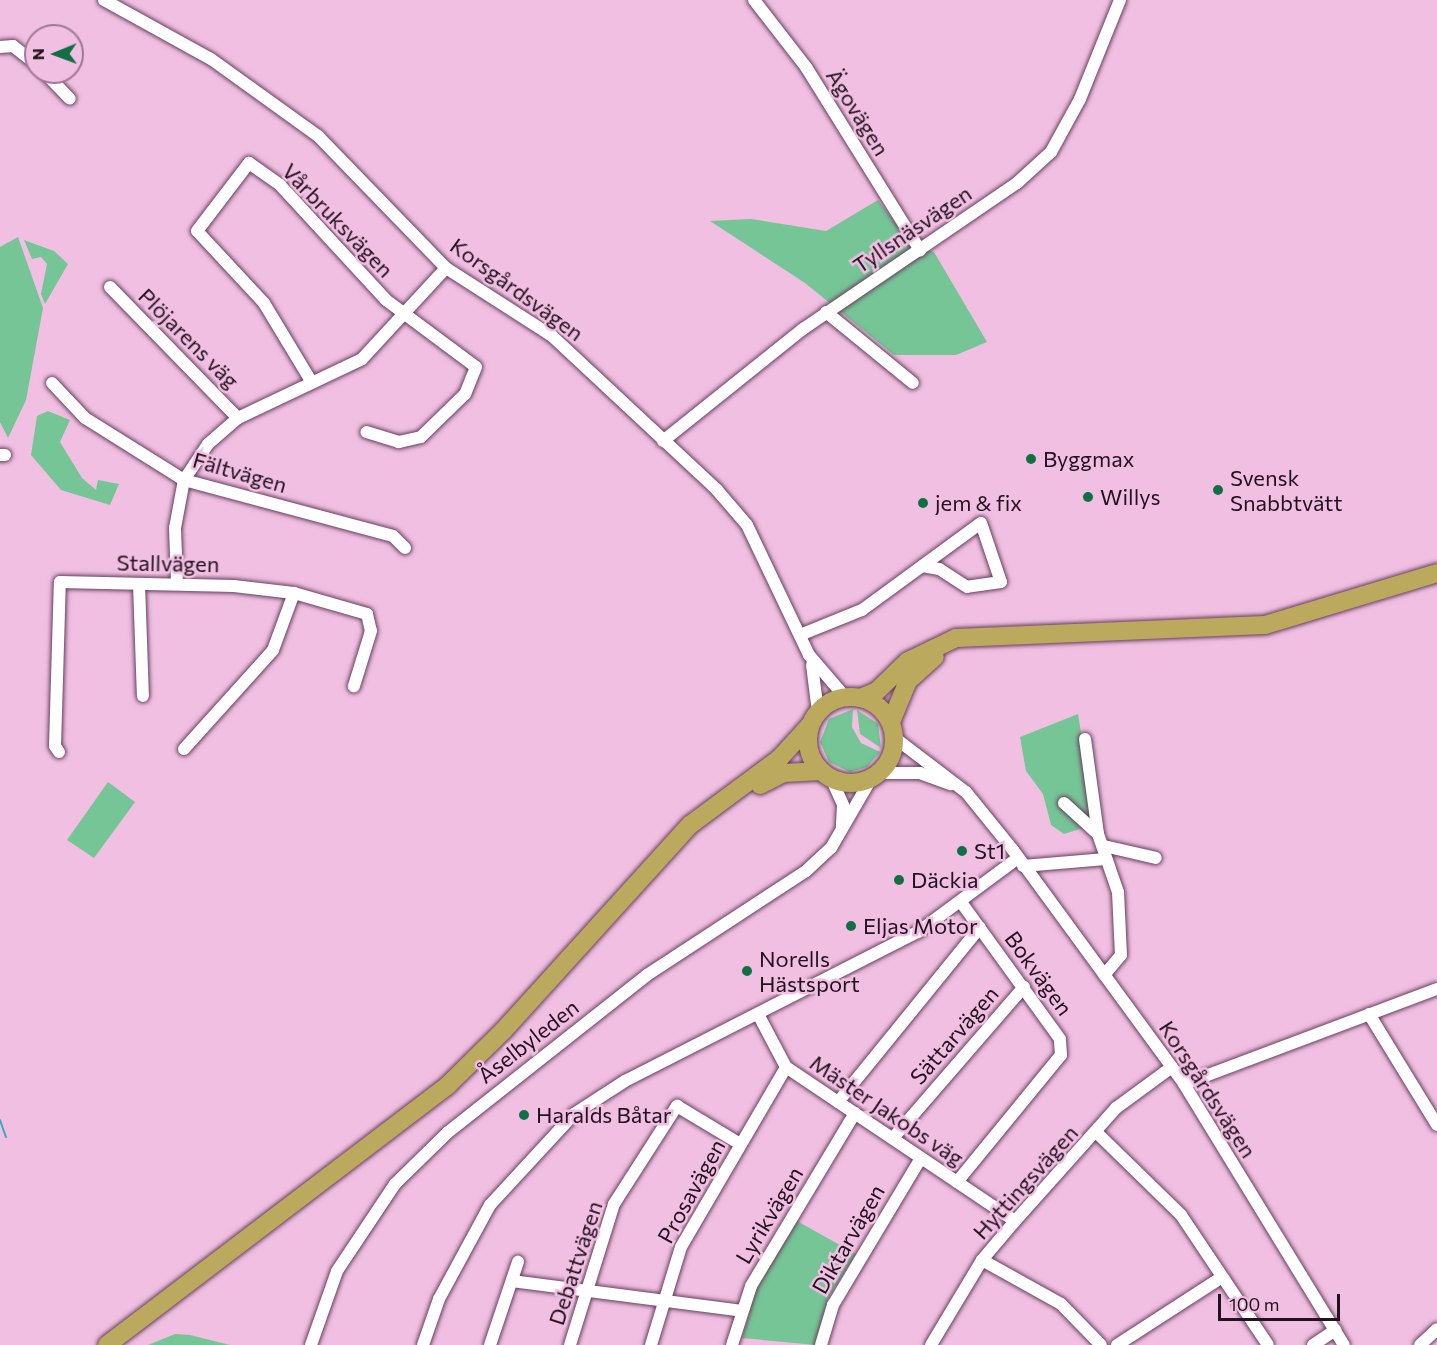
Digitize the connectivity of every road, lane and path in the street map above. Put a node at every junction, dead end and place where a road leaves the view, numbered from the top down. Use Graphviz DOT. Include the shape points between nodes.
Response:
graph roads {
  1 [pos="104,0"];
  2 [pos="754,0"];
  3 [pos="1120,0"];
  4 [pos="0,47"];
  5 [pos="24,55"];
  6 [pos="56,84"];
  7 [pos="70,99"];
  8 [pos="920,250"];
  9 [pos="446,268"];
  10 [pos="110,287"];
  11 [pos="826,312"];
  12 [pos="406,316"];
  13 [pos="311,381"];
  14 [pos="52,383"];
  15 [pos="914,383"];
  16 [pos="238,418"];
  17 [pos="367,432"];
  18 [pos="663,441"];
  19 [pos="184,480"];
  20 [pos="405,548"];
  21 [pos="922,566"];
  22 [pos="1437,573"];
  23 [pos="177,583"];
  24 [pos="140,584"];
  25 [pos="1437,584"];
  26 [pos="294,593"];
  27 [pos="800,635"];
  28 [pos="810,655"];
  29 [pos="354,686"];
  30 [pos="142,696"];
  31 [pos="852,697"];
  32 [pos="814,718"];
  33 [pos="893,730"];
  34 [pos="1085,739"];
  35 [pos="184,749"];
  36 [pos="59,752"];
  37 [pos="826,776"];
  38 [pos="875,776"];
  39 [pos="966,792"];
  40 [pos="1064,803"];
  41 [pos="841,832"];
  42 [pos="1101,840"];
  43 [pos="1155,858"];
  44 [pos="1106,860"];
  45 [pos="1021,862"];
  46 [pos="961,902"];
  47 [pos="980,927"];
  48 [pos="1104,975"];
  49 [pos="1024,987"];
  50 [pos="1437,989"];
  51 [pos="758,1014"];
  52 [pos="1369,1014"];
  53 [pos="786,1067"];
  54 [pos="1172,1067"];
  55 [pos="1184,1084"];
  56 [pos="838,1102"];
  57 [pos="855,1113"];
  58 [pos="1437,1125"];
  59 [pos="1097,1133"];
  60 [pos="893,1138"];
  61 [pos="740,1144"];
  62 [pos="921,1158"];
  63 [pos="957,1182"];
  64 [pos="1015,1221"];
  65 [pos="982,1260"];
  66 [pos="518,1262"];
  67 [pos="1222,1277"];
  68 [pos="512,1281"];
  69 [pos="585,1291"];
  70 [pos="664,1302"];
  71 [pos="742,1311"];
  72 [pos="1437,1329"];
  73 [pos="1335,1330"];
  74 [pos="107,1345"];
  75 [pos="124,1345"];
  76 [pos="311,1345"];
  77 [pos="423,1345"];
  78 [pos="490,1345"];
  79 [pos="570,1345"];
  80 [pos="651,1345"];
  81 [pos="732,1345"];
  82 [pos="821,1345"];
  83 [pos="931,1345"];
  84 [pos="1101,1345"];
  85 [pos="1117,1345"];
  86 [pos="1268,1345"];
  87 [pos="1313,1345"];
  88 [pos="1344,1345"];
  89 [pos="1420,1345"];
  1 -- 9 [label="street, Korsgårdsvägen" via="211,59 318,136"];
  2 -- 8 [label="street, Ägovägen" via="806,67"];
  3 -- 8 [label="street, Tyllsnäsvägen" via="1080,99 1051,152 1017,183"];
  4 -- 5 [label="street" via="13,46"];
  6 -- 7 [label="street"];
  8 -- 11 [label="street, Tyllsnäsvägen"];
  9 -- 12 [label="street"];
  9 -- 18 [label="street, Korsgårdsvägen" via="552,336"];
  10 -- 16 [label="street, Plöjarens väg"];
  11 -- 15 [label="street"];
  11 -- 18 [label="street, Tyllsnäsvägen"];
  12 -- 13 [label="street" via="362,359"];
  12 -- 13 [label="street, Vårbruksvägen" via="280,185 249,163 197,231 264,303"];
  12 -- 17 [label="street" via="467,357 477,375 441,423 422,437 399,442"];
  13 -- 16 [label="street"];
  14 -- 19 [label="street, Fältvägen" via="85,418"];
  16 -- 19 [label="street" via="208,444"];
  18 -- 27 [label="street, Korsgårdsvägen" via="747,525"];
  19 -- 20 [label="street, Fältvägen" via="393,536"];
  19 -- 23 [label="street" via="175,528"];
  21 -- 21 [label="street" via="981,523 1001,582 967,587 939,569"];
  21 -- 27 [label="street" via="862,610"];
  22 -- 31 [label="highway" via="1265,625 956,638 908,661 883,685"];
  23 -- 24 [label="street, Stallvägen"];
  23 -- 26 [label="street, Stallvägen"];
  24 -- 30 [label="street"];
  24 -- 36 [label="street, Stallvägen" via="60,582 54,746"];
  25 -- 33 [label="highway" via="1266,635 957,648 916,671"];
  26 -- 29 [label="street, Stallvägen" via="367,614 372,622"];
  26 -- 35 [label="street" via="273,650"];
  27 -- 28 [label="street, Korsgårdsvägen"];
  28 -- 31 [label="street, Korsgårdsvägen"];
  28 -- 32 [label="street, Korsgårdsvägen"];
  31 -- 32 [label="highway"];
  31 -- 33 [label="highway" via="875,704"];
  32 -- 37 [label="highway" via="809,753"];
  32 -- 74 [label="highway" via="779,759 690,825 504,1030 448,1085"];
  33 -- 38 [label="highway"];
  33 -- 39 [label="street, Korsgårdsvägen"];
  34 -- 42 [label="street"];
  37 -- 38 [label="highway" via="852,784"];
  37 -- 41 [label="street" via="843,805"];
  37 -- 75 [label="highway" via="776,776 721,811 453,1093"];
  38 -- 39 [label="street, Korsgårdsvägen" via="920,773"];
  38 -- 41 [label="street, Åselbyleden"];
  39 -- 45 [label="street, Korsgårdsvägen"];
  40 -- 42 [label="street"];
  41 -- 76 [label="street, Åselbyleden" via="806,872 647,975 447,1133 394,1184 338,1271"];
  42 -- 43 [label="street"];
  42 -- 44 [label="street"];
  44 -- 45 [label="street"];
  44 -- 48 [label="street" via="1118,892 1123,940 1120,955"];
  45 -- 46 [label="street"];
  45 -- 48 [label="street, Korsgårdsvägen"];
  46 -- 47 [label="street, Bokvägen"];
  46 -- 51 [label="street" via="918,932"];
  47 -- 49 [label="street, Bokvägen"];
  47 -- 56 [label="street"];
  48 -- 54 [label="street, Korsgårdsvägen"];
  49 -- 60 [label="street, Sättarvägen"];
  49 -- 63 [label="street, Bokvägen" via="1060,1039 1061,1055"];
  50 -- 52 [label="street"];
  51 -- 53 [label="street, Mäster Jakobs väg"];
  51 -- 77 [label="street" via="625,1081 574,1113 524,1162 465,1244"];
  52 -- 55 [label="street"];
  52 -- 58 [label="street"];
  53 -- 56 [label="street, Mäster Jakobs väg"];
  53 -- 61 [label="street, Prosavägen"];
  54 -- 55 [label="street, Korsgårdsvägen"];
  54 -- 59 [label="street, Hyttingsvägen" via="1116,1108"];
  55 -- 73 [label="street, Korsgårdsvägen"];
  56 -- 57 [label="street, Mäster Jakobs väg"];
  57 -- 60 [label="street, Mäster Jakobs väg"];
  57 -- 71 [label="street, Lyrikvägen" via="751,1286"];
  59 -- 64 [label="street, Hyttingsvägen"];
  59 -- 67 [label="street" via="1181,1215"];
  60 -- 62 [label="street, Mäster Jakobs väg"];
  61 -- 69 [label="street, Debattvägen" via="678,1106 614,1204"];
  61 -- 70 [label="street, Prosavägen" via="681,1247"];
  62 -- 63 [label="street, Mäster Jakobs väg"];
  62 -- 82 [label="street, Diktarvägen" via="832,1305"];
  63 -- 64 [label="street, Mäster Jakobs väg"];
  64 -- 65 [label="street, Hyttingsvägen"];
  65 -- 83 [label="street, Hyttingsvägen"];
  65 -- 84 [label="street" via="1061,1304"];
  66 -- 68 [label="street"];
  67 -- 85 [label="street"];
  67 -- 86 [label="street"];
  68 -- 69 [label="street"];
  68 -- 78 [label="street"];
  69 -- 70 [label="street"];
  69 -- 79 [label="street, Debattvägen"];
  70 -- 71 [label="street"];
  70 -- 80 [label="street, Prosavägen"];
  71 -- 81 [label="street, Lyrikvägen"];
  72 -- 89 [label="street"];
  73 -- 87 [label="street"];
  73 -- 88 [label="street, Korsgårdsvägen"];
}
